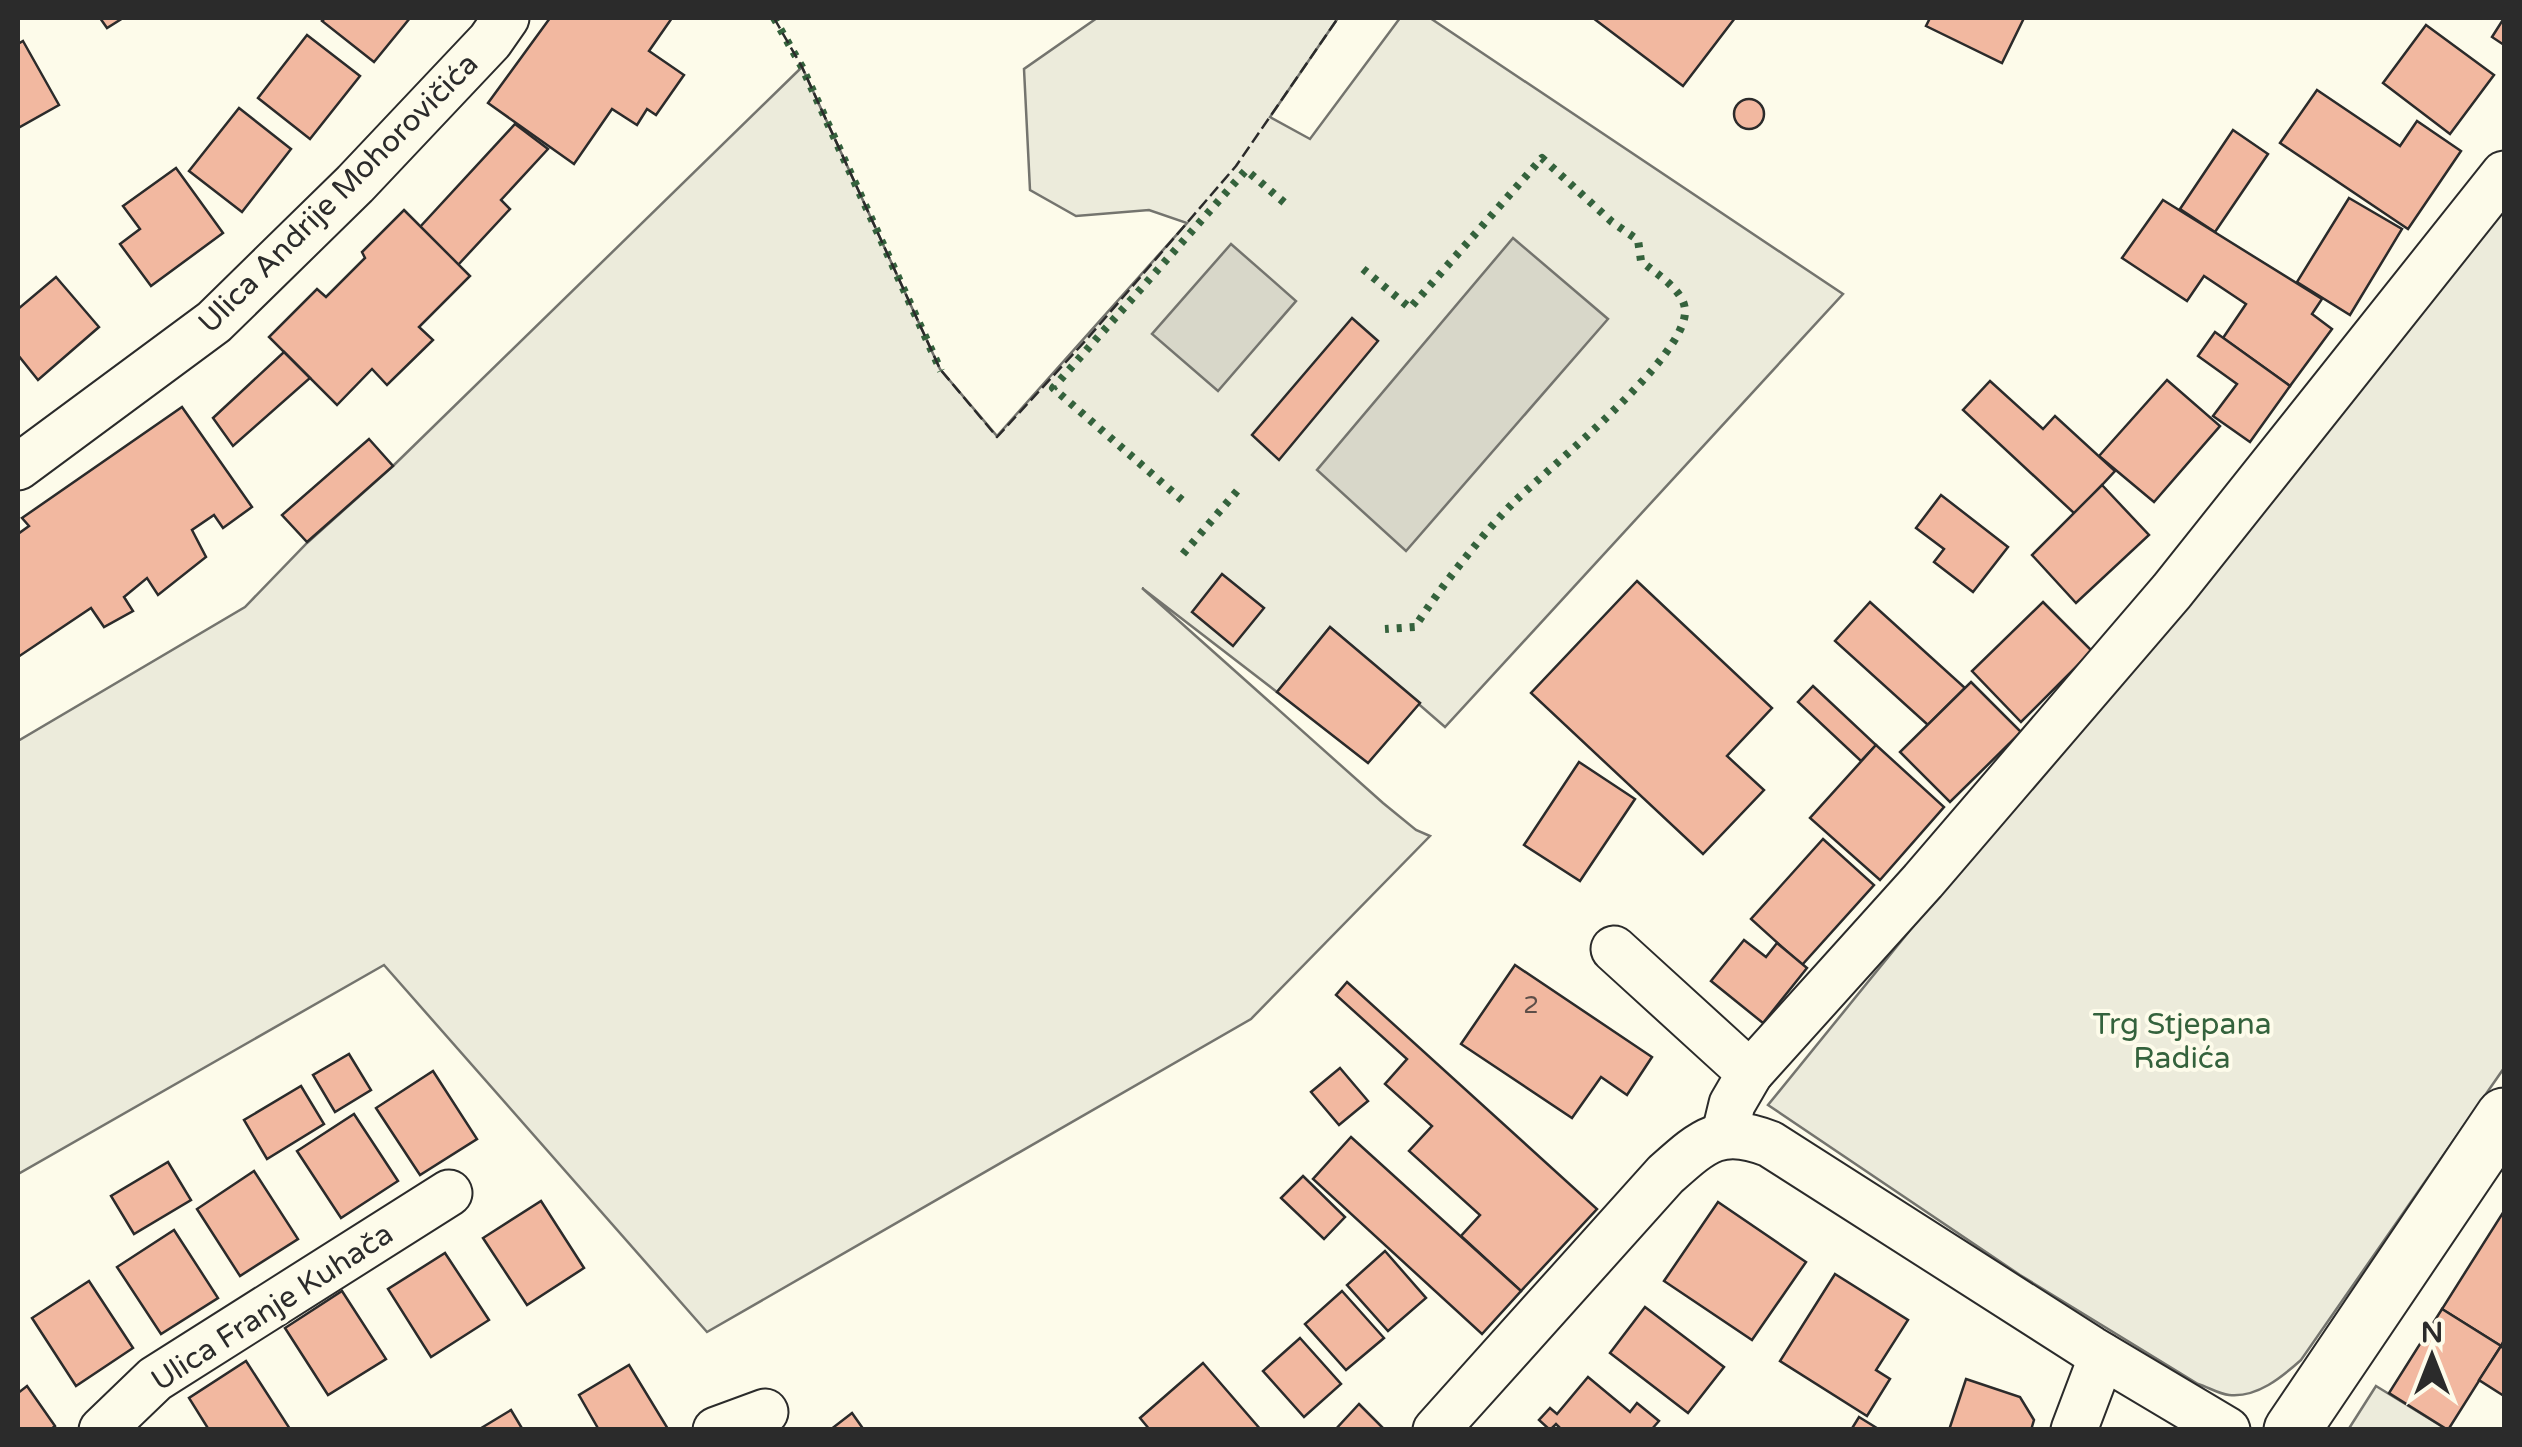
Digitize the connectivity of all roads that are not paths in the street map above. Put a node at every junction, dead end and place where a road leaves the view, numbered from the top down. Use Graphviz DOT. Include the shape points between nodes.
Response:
graph roads {
  1 [pos="506,18"];
  2 [pos="2504,174"];
  3 [pos="18,467"];
  4 [pos="1614,948"];
  5 [pos="1750,1073"];
  6 [pos="2504,1116"];
  7 [pos="1725,1133"];
  8 [pos="449,1193"];
  9 [pos="2102,1356"];
  10 [pos="764,1412"];
  11 [pos="102,1430"];
  12 [pos="716,1430"];
  13 [pos="1436,1430"];
  14 [pos="2074,1430"];
  15 [pos="2227,1430"];
  16 [pos="2292,1430"];
  1 -- 3 [label="street, Ulica Andrije Mohorovičića" via="356,184 214,322"];
  2 -- 5 [label="street" via="2172,592"];
  4 -- 5 [label="street"];
  5 -- 7 [label="street"];
  6 -- 16 [label="main road"];
  7 -- 9 [label="street" via="1770,1144"];
  7 -- 13 [label="street" via="1696,1146 1665,1175"];
  8 -- 11 [label="street, Ulica Franje Kuhača" via="155,1379"];
  9 -- 14 [label="street"];
  9 -- 15 [label="street"];
  10 -- 12 [label="street"];
}
